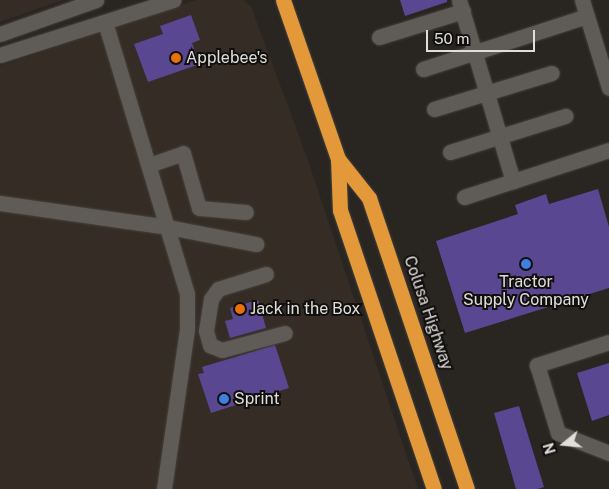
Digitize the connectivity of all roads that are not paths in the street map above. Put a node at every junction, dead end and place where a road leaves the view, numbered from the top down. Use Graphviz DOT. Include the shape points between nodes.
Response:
graph roads {
  1 [pos="95,0"];
  2 [pos="173,0"];
  3 [pos="283,0"];
  4 [pos="582,0"];
  5 [pos="461,5"];
  6 [pos="587,16"];
  7 [pos="104,22"];
  8 [pos="0,34"];
  9 [pos="379,37"];
  10 [pos="474,52"];
  11 [pos="0,55"];
  12 [pos="423,69"];
  13 [pos="552,73"];
  14 [pos="608,83"];
  15 [pos="487,92"];
  16 [pos="434,109"];
  17 [pos="565,116"];
  18 [pos="500,136"];
  19 [pos="609,150"];
  20 [pos="450,152"];
  21 [pos="338,159"];
  22 [pos="149,165"];
  23 [pos="513,181"];
  24 [pos="464,197"];
  25 [pos="0,203"];
  26 [pos="246,212"];
  27 [pos="168,226"];
  28 [pos="256,244"];
  29 [pos="266,274"];
  30 [pos="285,333"];
  31 [pos="609,342"];
  32 [pos="609,453"];
  33 [pos="164,489"];
  34 [pos="434,489"];
  35 [pos="467,489"];
  1 -- 8 [label="street"];
  2 -- 7 [label="street"];
  3 -- 21 [label="highway, Colusa Highway"];
  4 -- 6 [label="street"];
  5 -- 9 [label="street"];
  5 -- 10 [label="street"];
  6 -- 10 [label="street"];
  6 -- 14 [label="street"];
  7 -- 11 [label="street"];
  7 -- 22 [label="street"];
  10 -- 12 [label="street"];
  10 -- 15 [label="street"];
  13 -- 15 [label="street"];
  15 -- 16 [label="street"];
  15 -- 18 [label="street"];
  17 -- 18 [label="street"];
  18 -- 20 [label="street"];
  18 -- 23 [label="street"];
  19 -- 23 [label="street"];
  21 -- 34 [label="highway, Colusa Highway" via="340,210"];
  21 -- 35 [label="highway, Colusa Highway" via="370,198"];
  22 -- 26 [label="street" via="183,153 199,208"];
  22 -- 27 [label="street"];
  23 -- 24 [label="street"];
  25 -- 27 [label="street"];
  27 -- 28 [label="street"];
  27 -- 33 [label="street" via="187,294 188,310"];
  29 -- 30 [label="street" via="218,289 210,299 206,331 210,345 222,350"];
  31 -- 32 [label="street" via="537,365 558,433"];
}
